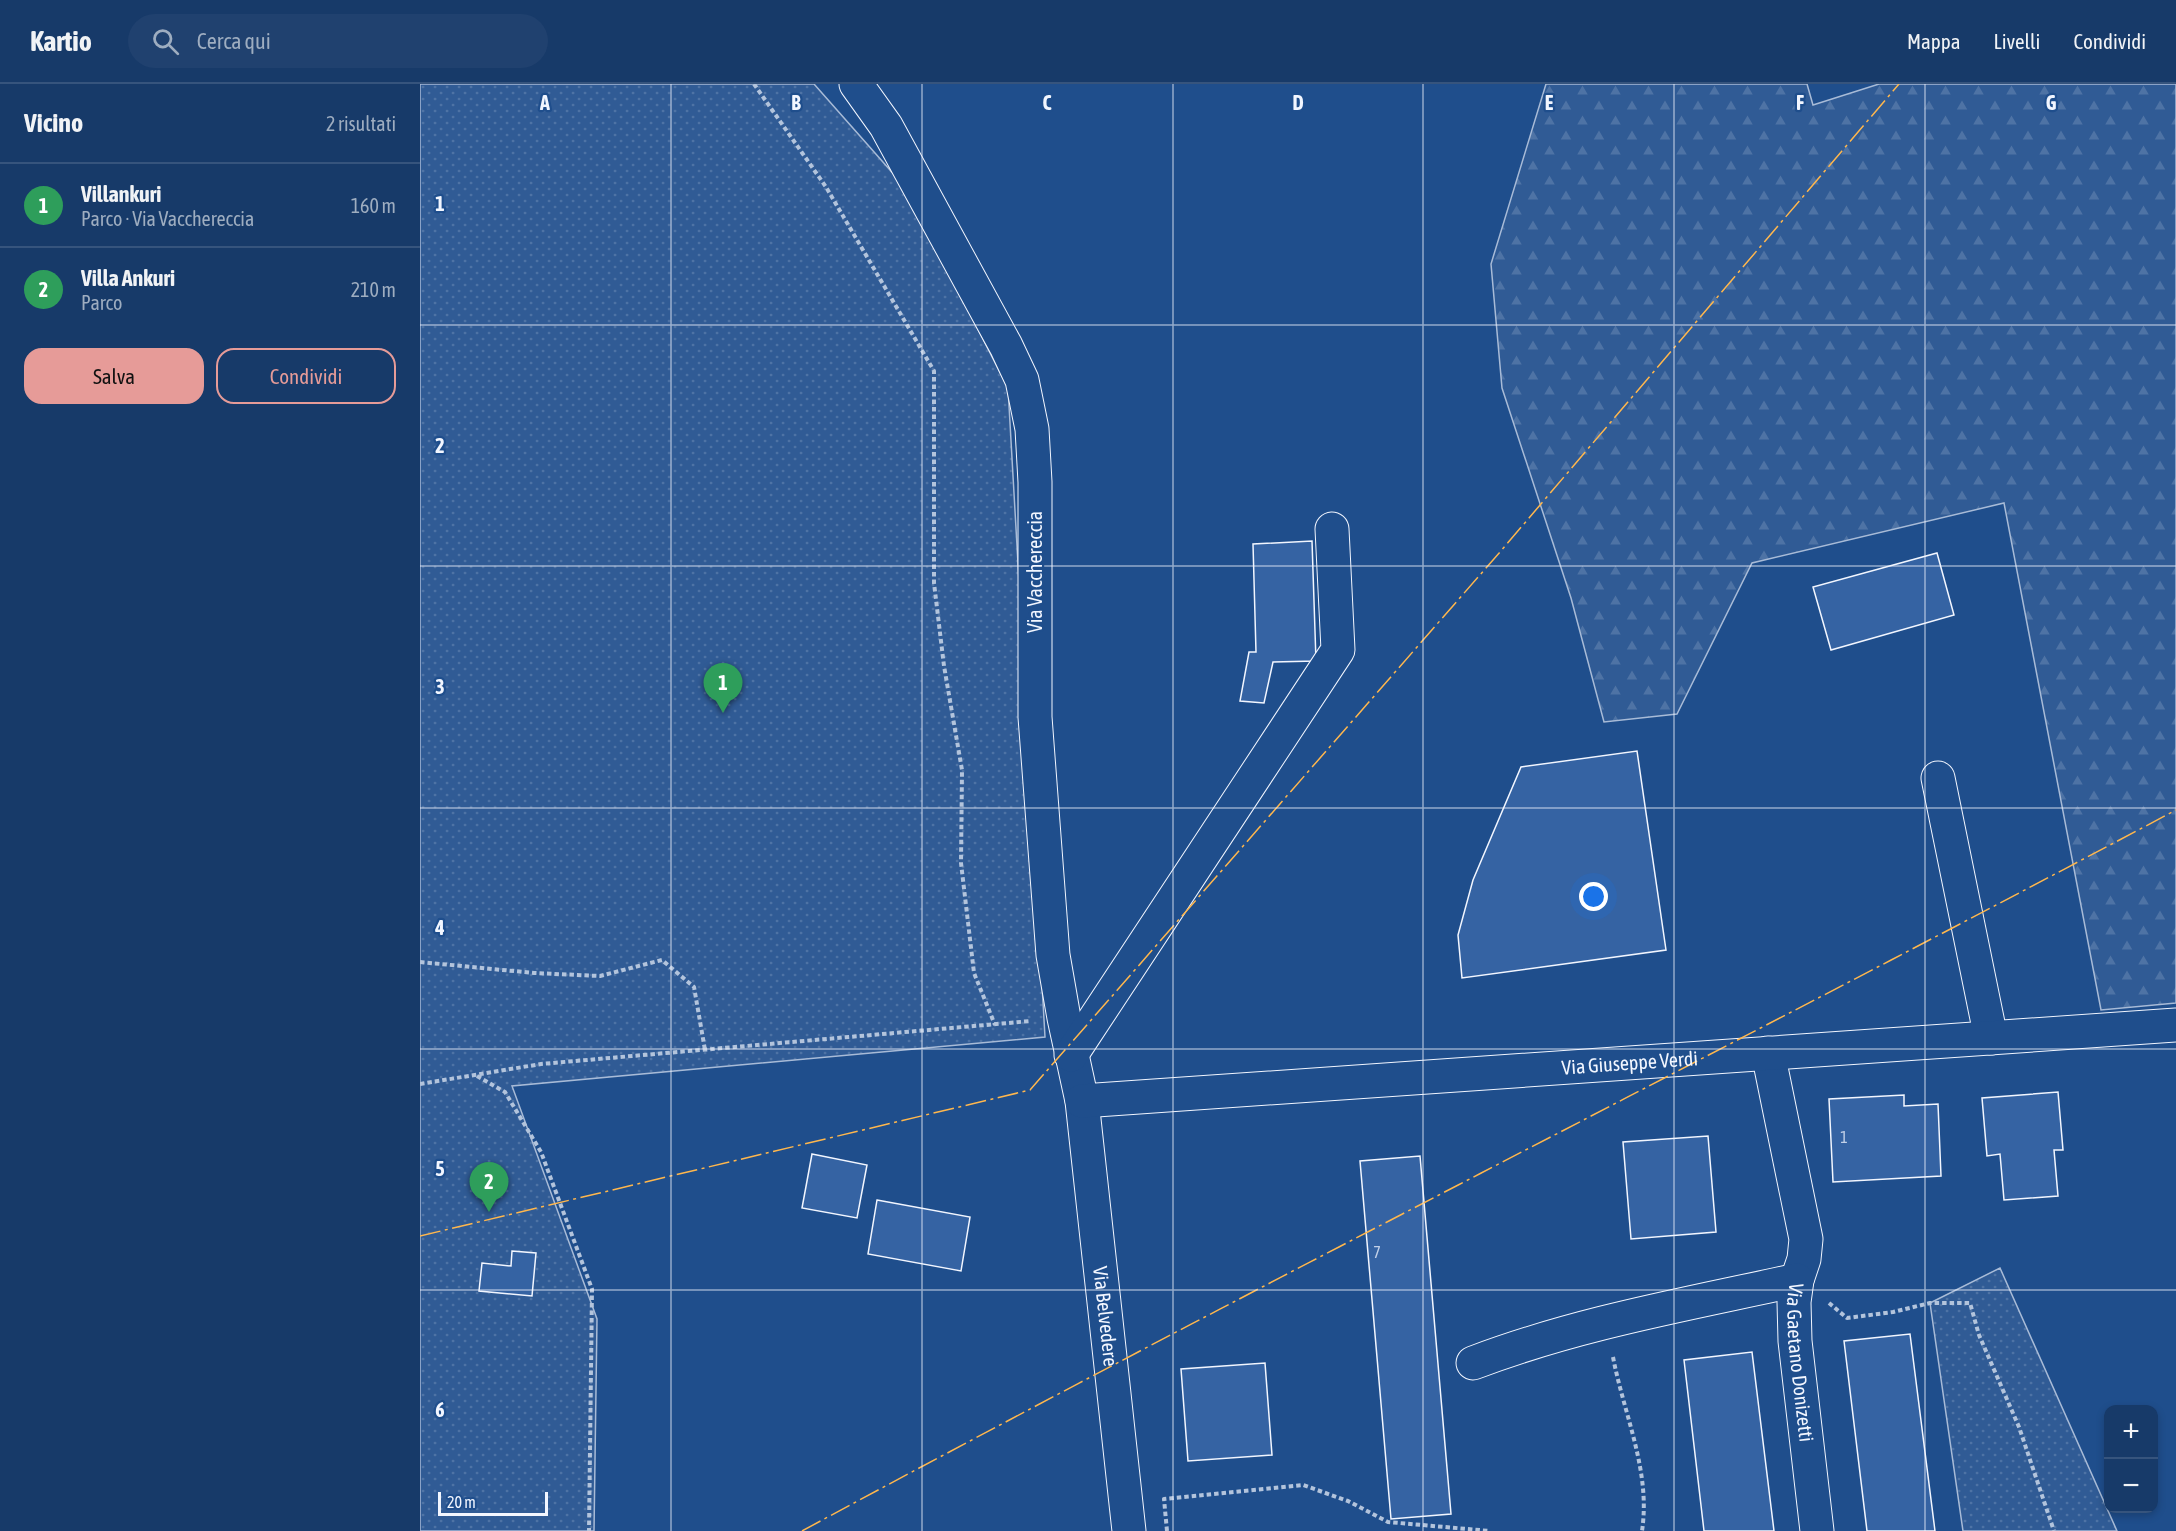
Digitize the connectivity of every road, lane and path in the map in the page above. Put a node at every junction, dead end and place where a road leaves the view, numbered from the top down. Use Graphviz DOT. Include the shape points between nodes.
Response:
graph roads {
  1 [pos="754,84"];
  2 [pos="856,84"];
  3 [pos="1332,529"];
  4 [pos="1938,778"];
  5 [pos="420,962"];
  6 [pos="1064,1018"];
  7 [pos="995,1025"];
  8 [pos="2176,1025"];
  9 [pos="1991,1038"];
  10 [pos="705,1050"];
  11 [pos="1768,1053"];
  12 [pos="1071,1055"];
  13 [pos="476,1075"];
  14 [pos="420,1084"];
  15 [pos="1082,1101"];
  16 [pos="1797,1280"];
  17 [pos="1630,1316"];
  18 [pos="1473,1363"];
  19 [pos="590,1531"];
  20 [pos="1129,1531"];
  21 [pos="1167,1531"];
  22 [pos="1490,1531"];
  23 [pos="1642,1531"];
  24 [pos="1817,1531"];
  25 [pos="2054,1531"];
  1 -- 7 [label="path" via="826,187 934,371 934,583 962,770 961,863 974,974"];
  2 -- 6 [label="street, Via Vacchereccia" via="886,126 1022,380 1032,429 1035,482 1037,740 1053,955"];
  3 -- 12 [label="street" via="1338,650"];
  4 -- 9 [label="street"];
  5 -- 10 [label="path" via="534,974 600,976 662,960 694,987"];
  6 -- 7 [label="path"];
  6 -- 12 [label="street, Via Vacchereccia"];
  7 -- 10 [label="path"];
  8 -- 9 [label="street, Via Giuseppe Verdi"];
  9 -- 11 [label="street, Via Giuseppe Verdi"];
  10 -- 13 [label="path" via="541,1064"];
  11 -- 15 [label="street, Via Giuseppe Verdi"];
  11 -- 16 [label="street, Via Gaetano Donizetti" via="1806,1239"];
  12 -- 15 [label="street, Via Vacchereccia"];
  13 -- 14 [label="path"];
  13 -- 19 [label="path" via="505,1092 541,1152 592,1289"];
  15 -- 20 [label="street, Via Belvedere"];
  16 -- 17 [label="street"];
  16 -- 24 [label="street, Via Gaetano Donizetti" via="1795,1341"];
  16 -- 25 [label="path" via="1847,1318 1930,1303 1970,1303 1979,1335 2019,1427"];
  17 -- 18 [label="street" via="1520,1345"];
  17 -- 23 [label="path" via="1610,1340 1637,1447 1645,1510"];
  21 -- 22 [label="path" via="1164,1499 1303,1485 1348,1501 1388,1522"];
}
